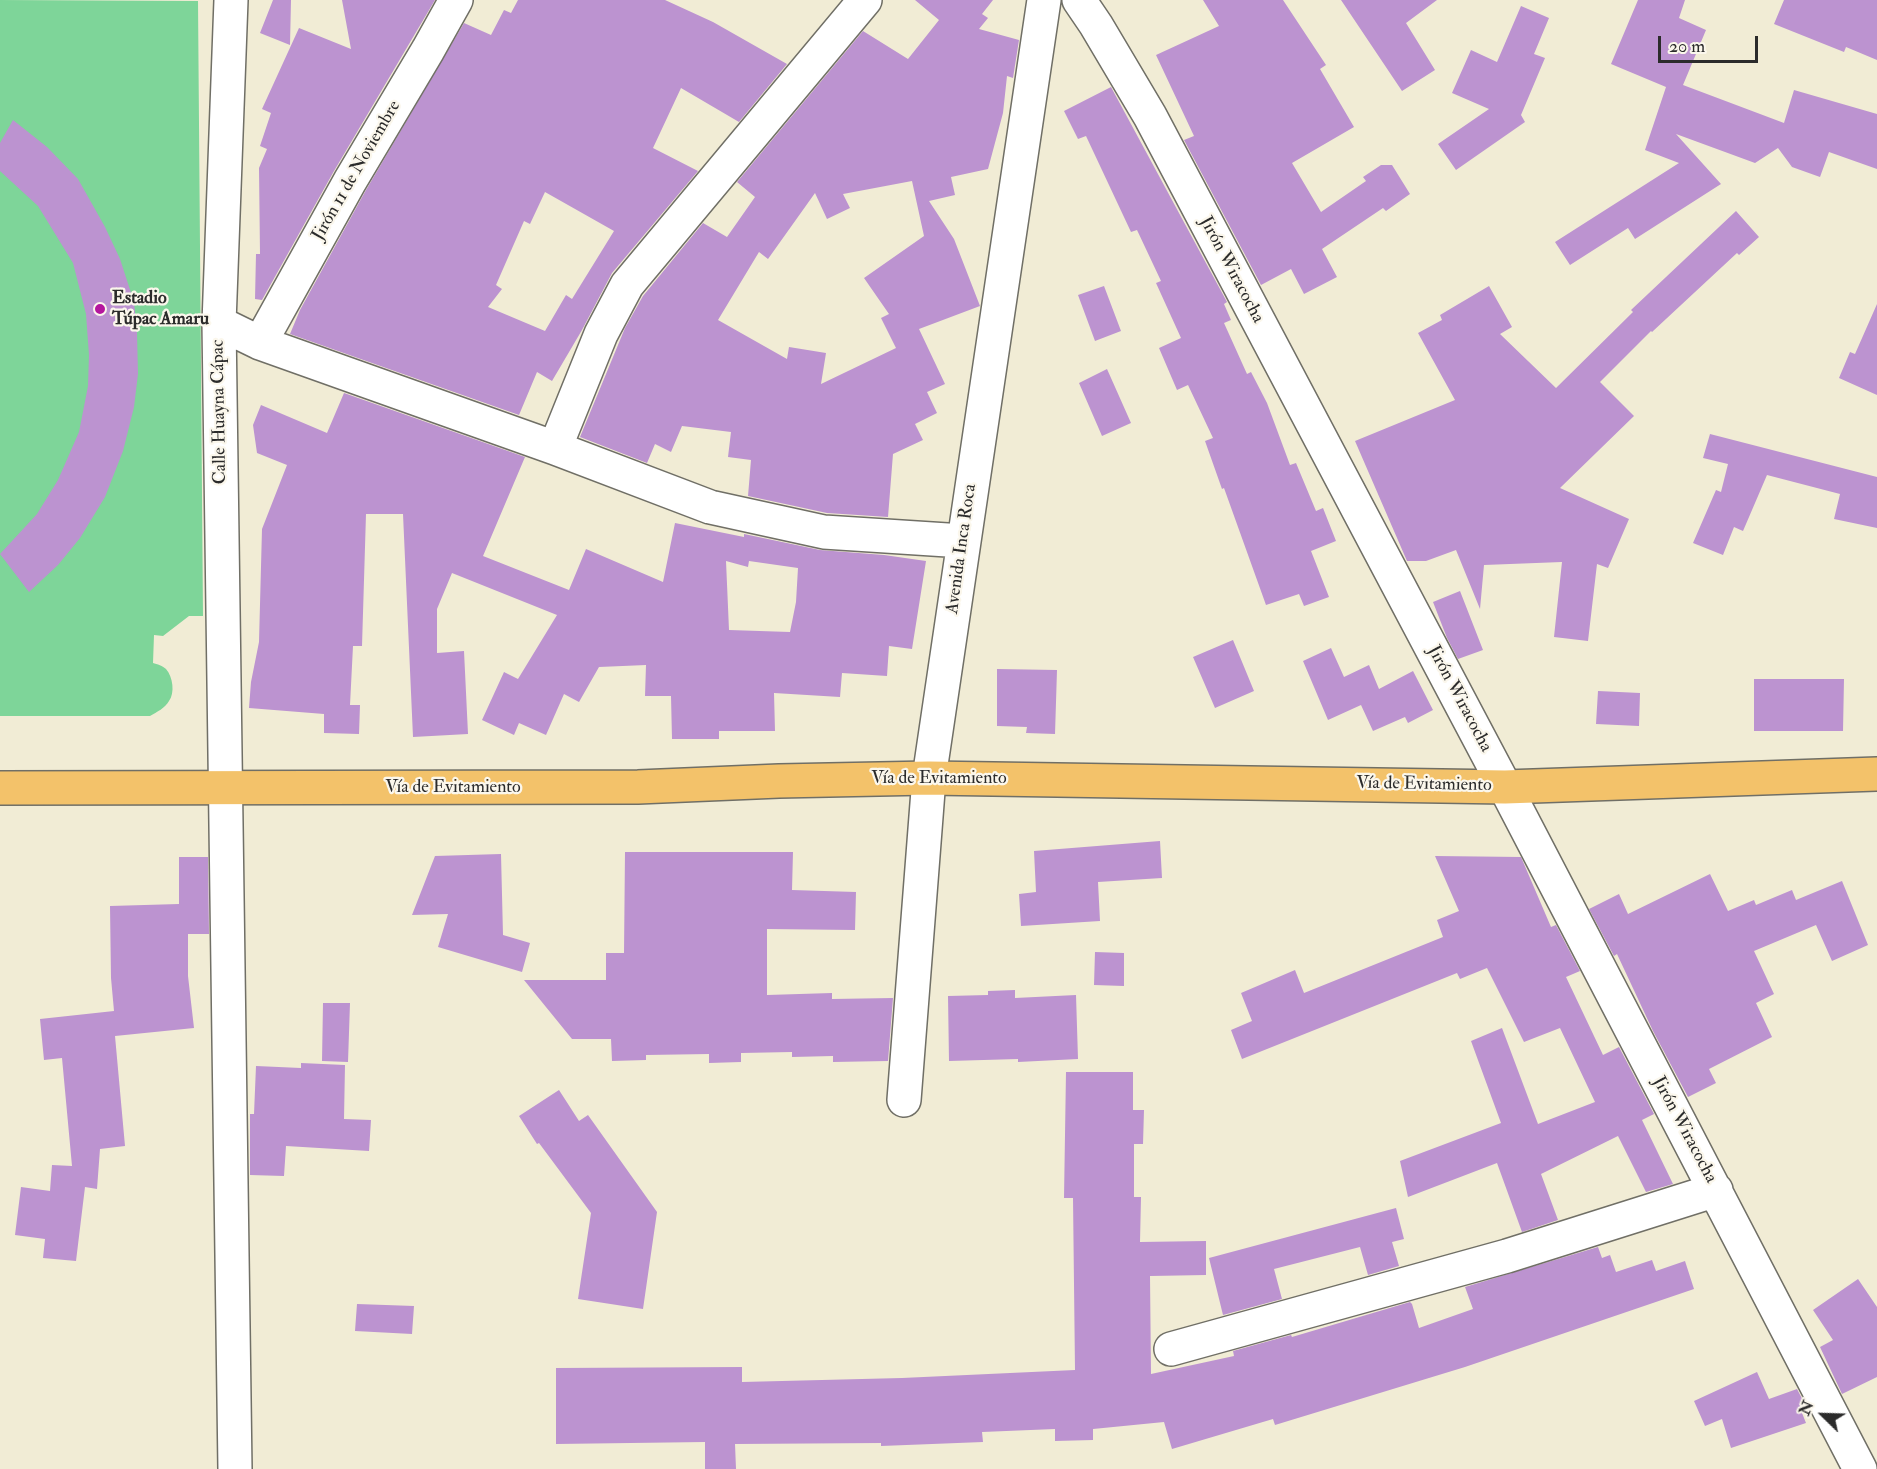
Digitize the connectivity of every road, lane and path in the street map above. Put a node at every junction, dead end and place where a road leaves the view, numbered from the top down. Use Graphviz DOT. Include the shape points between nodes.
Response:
graph roads {
  1 [pos="231,0"];
  2 [pos="456,0"];
  3 [pos="865,0"];
  4 [pos="1044,0"];
  5 [pos="1079,0"];
  6 [pos="219,323"];
  7 [pos="260,342"];
  8 [pos="555,448"];
  9 [pos="963,541"];
  10 [pos="1877,774"];
  11 [pos="929,778"];
  12 [pos="1505,787"];
  13 [pos="0,788"];
  14 [pos="225,789"];
  15 [pos="904,1100"];
  16 [pos="1716,1190"];
  17 [pos="1171,1349"];
  18 [pos="235,1469"];
  19 [pos="1860,1469"];
  1 -- 6 [label="street, Calle Huayna Cápac"];
  2 -- 7 [label="street, Jirón 11 de Noviembre"];
  3 -- 8 [label="street" via="627,285 601,334"];
  4 -- 9 [label="street, Avenida Inca Roca"];
  5 -- 12 [label="street, Jirón Wiracocha" via="1150,116"];
  6 -- 7 [label="street"];
  6 -- 14 [label="street, Calle Huayna Cápac"];
  7 -- 8 [label="street"];
  8 -- 9 [label="street" via="710,507 824,532"];
  9 -- 11 [label="street, Avenida Inca Roca"];
  10 -- 12 [label="highway, Vía de Evitamiento"];
  11 -- 12 [label="highway, Vía de Evitamiento"];
  11 -- 14 [label="highway, Vía de Evitamiento" via="638,787"];
  11 -- 15 [label="street, Avenida Inca Roca"];
  12 -- 16 [label="street, Jirón Wiracocha"];
  13 -- 14 [label="highway, Vía de Evitamiento"];
  14 -- 18 [label="street, Calle Huayna Cápac"];
  16 -- 17 [label="street" via="1507,1256"];
  16 -- 19 [label="street, Jirón Wiracocha"];
}
